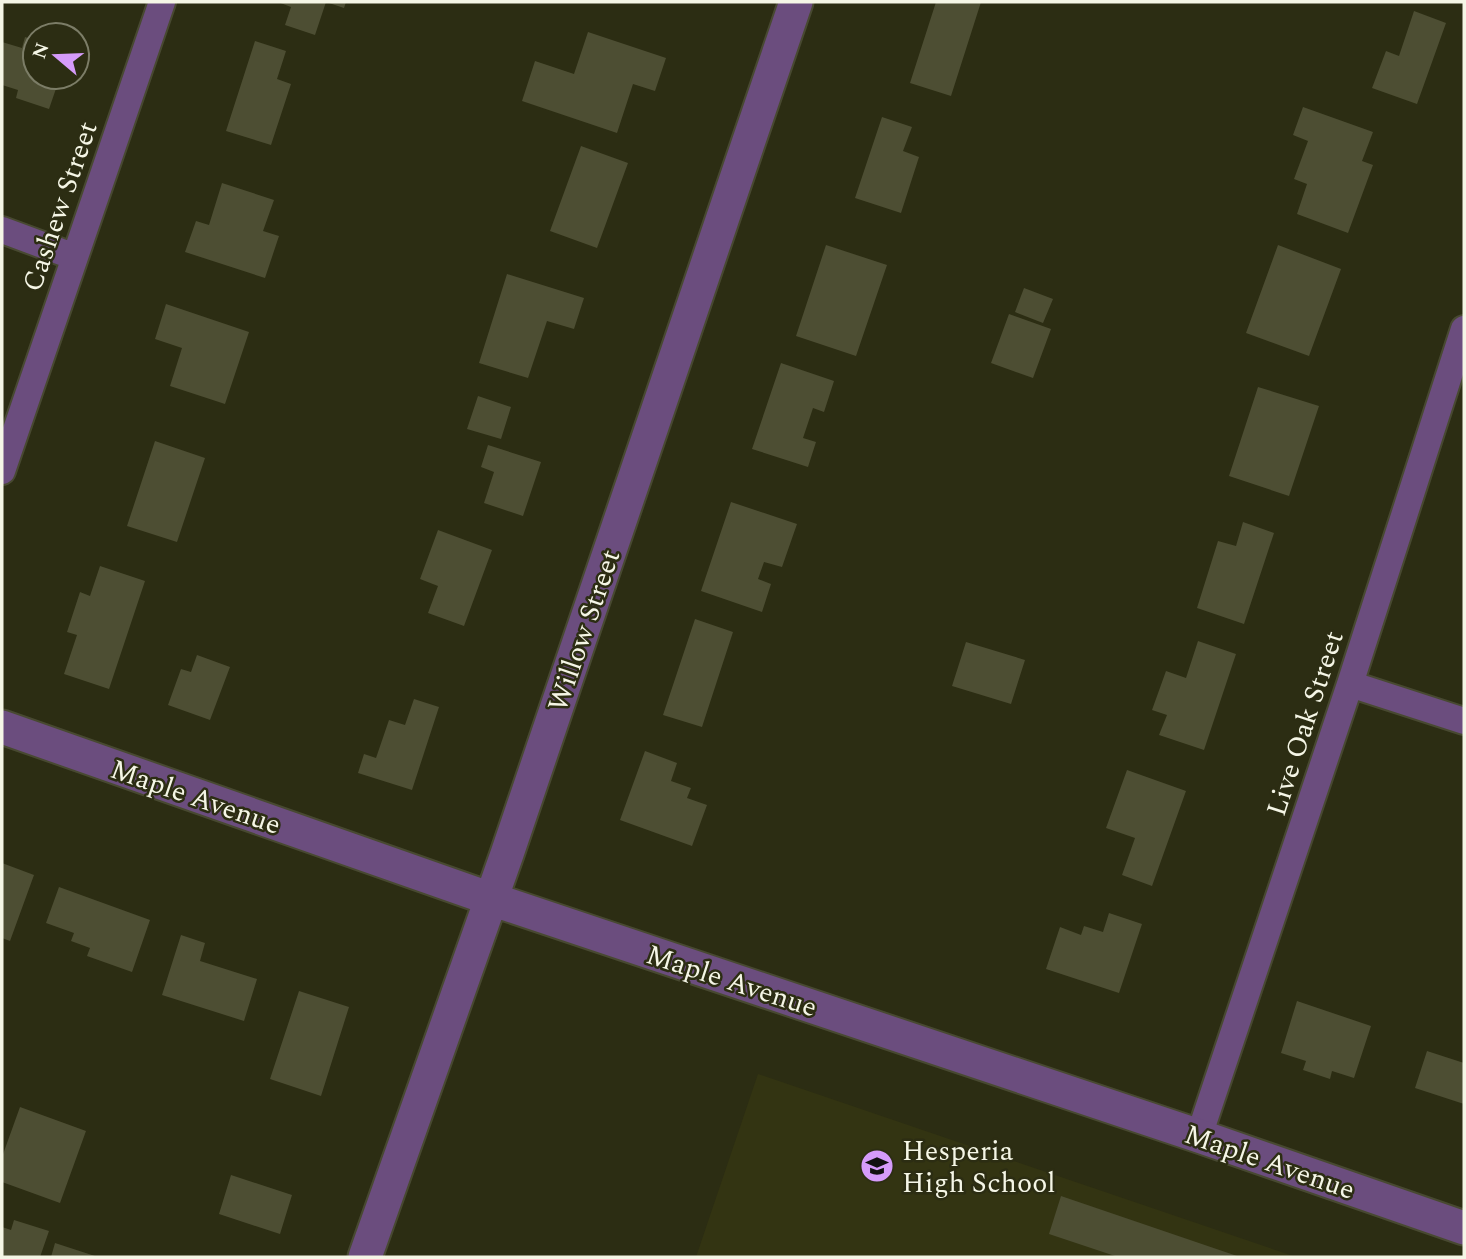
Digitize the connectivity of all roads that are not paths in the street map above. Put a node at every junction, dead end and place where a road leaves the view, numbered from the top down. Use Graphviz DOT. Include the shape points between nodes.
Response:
graph roads {
  1 [pos="162,2"];
  2 [pos="796,2"];
  3 [pos="2,230"];
  4 [pos="75,257"];
  5 [pos="1464,329"];
  6 [pos="2,471"];
  7 [pos="1350,684"];
  8 [pos="1464,721"];
  9 [pos="2,727"];
  10 [pos="491,899"];
  11 [pos="1199,1136"];
  12 [pos="1464,1228"];
  13 [pos="365,1257"];
  1 -- 4 [label="street, Cashew Street"];
  2 -- 10 [label="street, Willow Street"];
  3 -- 4 [label="street"];
  4 -- 6 [label="street, Cashew Street"];
  5 -- 7 [label="street, Live Oak Street"];
  7 -- 8 [label="street"];
  7 -- 11 [label="street, Live Oak Street"];
  9 -- 10 [label="street, Maple Avenue"];
  10 -- 11 [label="street, Maple Avenue"];
  10 -- 13 [label="street, Willow Street"];
  11 -- 12 [label="street, Maple Avenue"];
}
